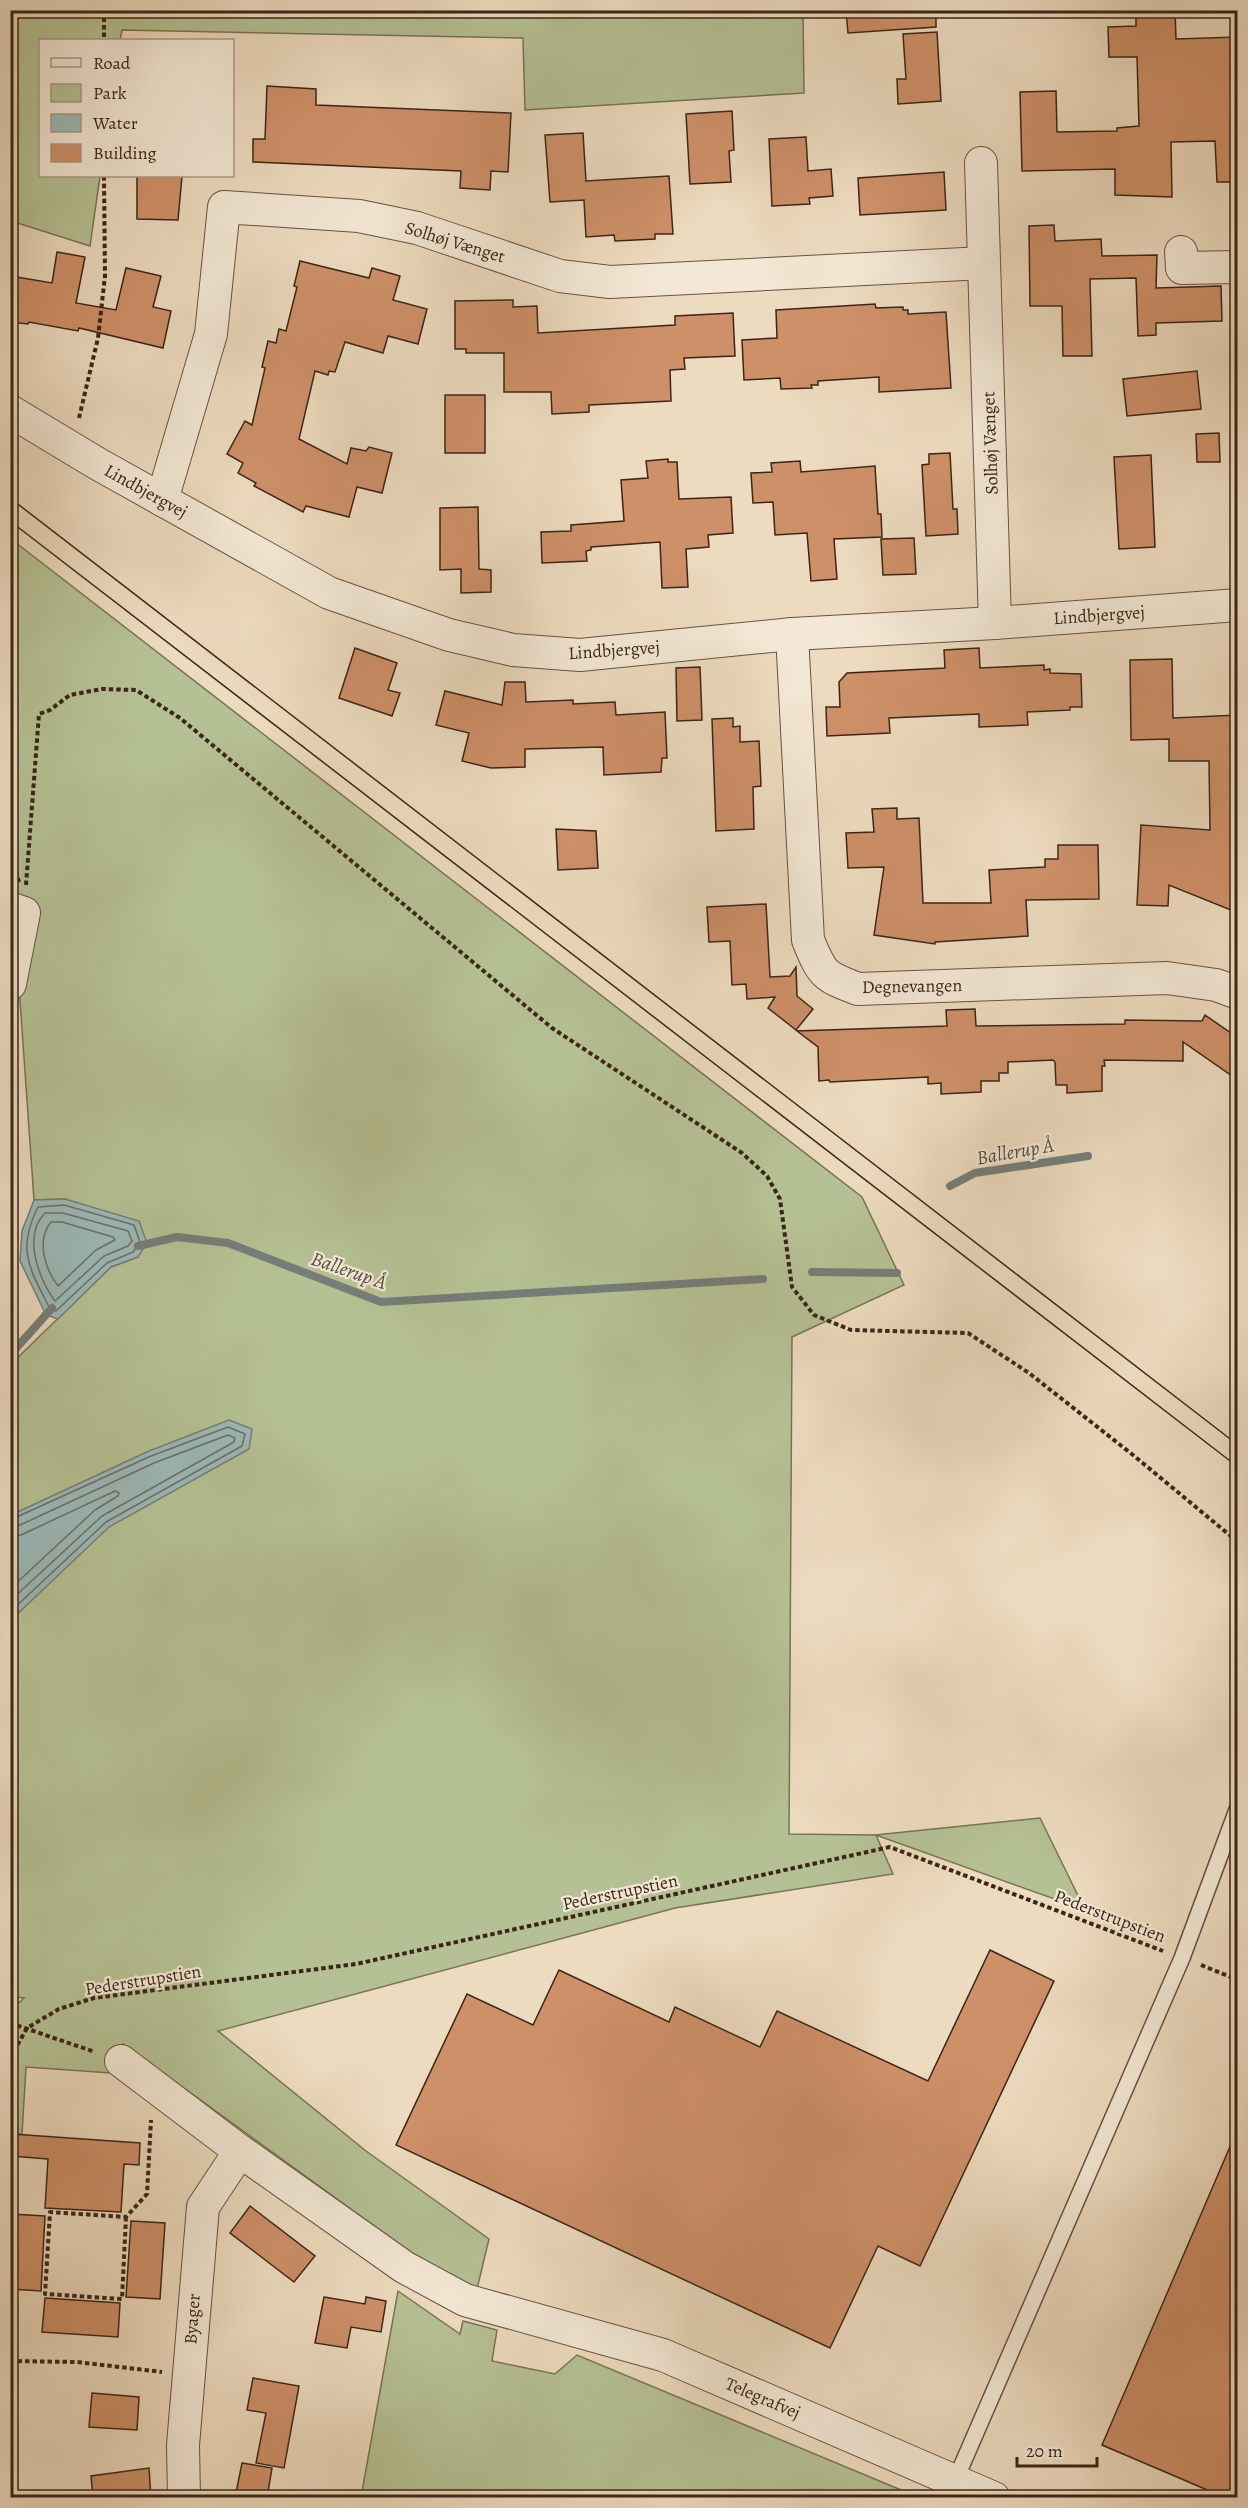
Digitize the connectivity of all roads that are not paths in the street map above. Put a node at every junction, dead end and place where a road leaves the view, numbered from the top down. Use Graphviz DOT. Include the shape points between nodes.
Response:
graph roads {
  1 [pos="981,163"];
  2 [pos="1181,252"];
  3 [pos="984,263"];
  4 [pos="1238,267"];
  5 [pos="10,411"];
  6 [pos="162,500"];
  7 [pos="1238,604"];
  8 [pos="995,622"];
  9 [pos="792,634"];
  10 [pos="17,910"];
  11 [pos="10,984"];
  12 [pos="1238,993"];
  13 [pos="1238,1807"];
  14 [pos="121,2061"];
  15 [pos="240,2151"];
  16 [pos="955,2481"];
  17 [pos="184,2498"];
  18 [pos="994,2498"];
  1 -- 3 [label="street, Solhøj Vænget"];
  2 -- 4 [label="street" via="1182,268"];
  3 -- 6 [label="street, Solhøj Vænget" via="610,282 560,276 417,228 359,216 224,207 211,334"];
  3 -- 8 [label="street, Solhøj Vænget"];
  5 -- 6 [label="street, Lindbjergvej"];
  6 -- 9 [label="street, Lindbjergvej" via="329,593 449,635 513,650 580,655"];
  7 -- 8 [label="street, Lindbjergvej"];
  8 -- 9 [label="street, Lindbjergvej"];
  9 -- 12 [label="street, Degnevangen" via="808,940 817,963 831,979 858,989 1167,978 1216,985"];
  10 -- 11 [label="street"];
  13 -- 16 [label="lane" via="1182,1958"];
  14 -- 15 [label="street"];
  15 -- 16 [label="street, Telegrafvej" via="404,2267 465,2300 663,2355"];
  15 -- 17 [label="street, Byager" via="202,2207 183,2445"];
  16 -- 18 [label="street, Telegrafvej"];
}
